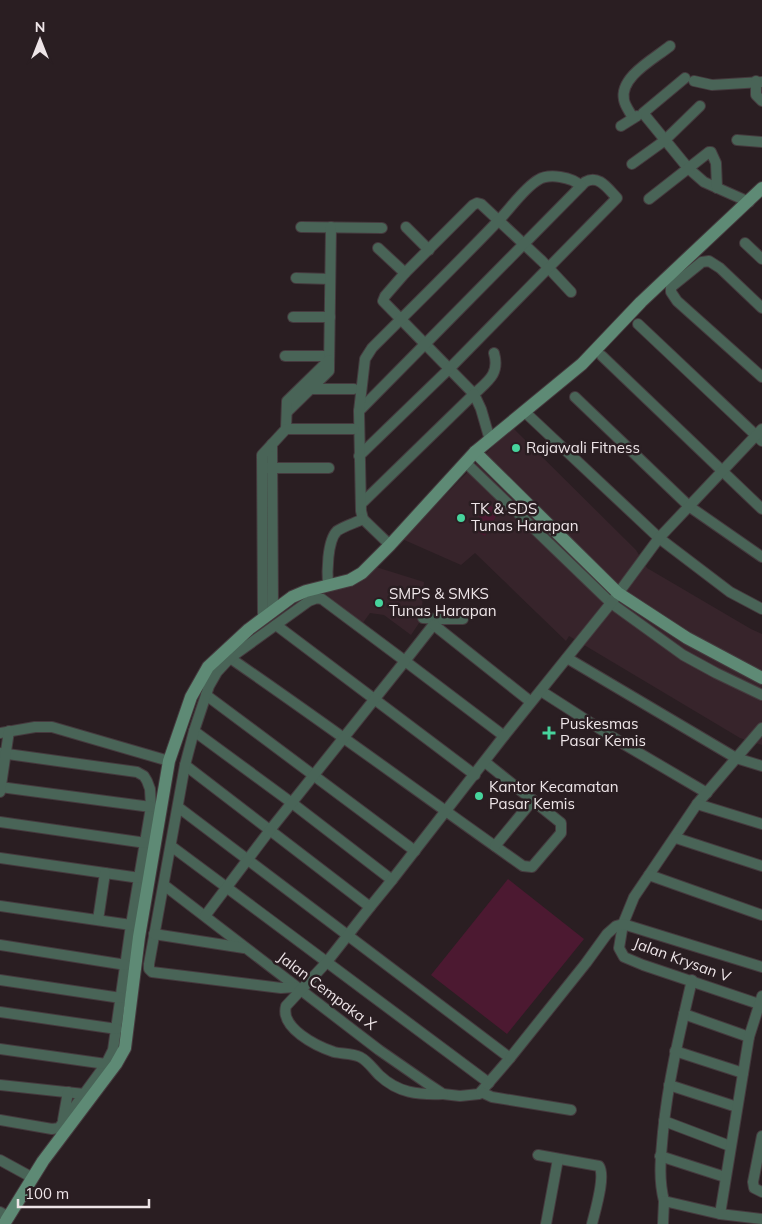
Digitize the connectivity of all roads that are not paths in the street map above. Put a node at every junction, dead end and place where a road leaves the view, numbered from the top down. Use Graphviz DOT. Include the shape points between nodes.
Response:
graph roads {
  1 [pos="670,46"];
  2 [pos="759,81"];
  3 [pos="762,101"];
  4 [pos="700,106"];
  5 [pos="643,113"];
  6 [pos="633,118"];
  7 [pos="621,126"];
  8 [pos="737,140"];
  9 [pos="664,141"];
  10 [pos="762,142"];
  11 [pos="632,164"];
  12 [pos="688,168"];
  13 [pos="582,186"];
  14 [pos="717,188"];
  15 [pos="762,188"];
  16 [pos="649,199"];
  17 [pos="749,202"];
  18 [pos="499,220"];
  19 [pos="301,227"];
  20 [pos="331,227"];
  21 [pos="406,227"];
  22 [pos="382,228"];
  23 [pos="745,243"];
  24 [pos="523,244"];
  25 [pos="378,248"];
  26 [pos="429,250"];
  27 [pos="762,259"];
  28 [pos="549,268"];
  29 [pos="405,273"];
  30 [pos="296,278"];
  31 [pos="330,279"];
  32 [pos="571,292"];
  33 [pos="762,308"];
  34 [pos="293,317"];
  35 [pos="330,317"];
  36 [pos="401,319"];
  37 [pos="638,324"];
  38 [pos="425,345"];
  39 [pos="494,354"];
  40 [pos="285,356"];
  41 [pos="602,356"];
  42 [pos="329,358"];
  43 [pos="450,368"];
  44 [pos="762,377"];
  45 [pos="310,389"];
  46 [pos="354,389"];
  47 [pos="474,394"];
  48 [pos="575,396"];
  49 [pos="359,411"];
  50 [pos="286,412"];
  51 [pos="528,415"];
  52 [pos="286,429"];
  53 [pos="354,429"];
  54 [pos="760,436"];
  55 [pos="490,440"];
  56 [pos="475,452"];
  57 [pos="359,456"];
  58 [pos="465,462"];
  59 [pos="267,468"];
  60 [pos="329,468"];
  61 [pos="722,471"];
  62 [pos="361,504"];
  63 [pos="690,507"];
  64 [pos="762,508"];
  65 [pos="363,520"];
  66 [pos="659,538"];
  67 [pos="390,545"];
  68 [pos="762,557"];
  69 [pos="328,586"];
  70 [pos="614,598"];
  71 [pos="762,609"];
  72 [pos="273,610"];
  73 [pos="423,618"];
  74 [pos="263,619"];
  75 [pos="463,619"];
  76 [pos="436,622"];
  77 [pos="276,625"];
  78 [pos="230,658"];
  79 [pos="567,658"];
  80 [pos="405,661"];
  81 [pos="762,678"];
  82 [pos="541,691"];
  83 [pos="206,695"];
  84 [pos="762,695"];
  85 [pos="375,698"];
  86 [pos="531,702"];
  87 [pos="762,728"];
  88 [pos="194,731"];
  89 [pos="4,732"];
  90 [pos="504,736"];
  91 [pos="344,737"];
  92 [pos="3,753"];
  93 [pos="736,758"];
  94 [pos="169,761"];
  95 [pos="485,762"];
  96 [pos="185,765"];
  97 [pos="762,766"];
  98 [pos="475,775"];
  99 [pos="313,776"];
  100 [pos="0,789"];
  101 [pos="706,793"];
  102 [pos="533,800"];
  103 [pos="292,803"];
  104 [pos="697,804"];
  105 [pos="151,807"];
  106 [pos="178,807"];
  107 [pos="447,812"];
  108 [pos="0,822"];
  109 [pos="762,824"];
  110 [pos="270,830"];
  111 [pos="676,838"];
  112 [pos="146,843"];
  113 [pos="170,846"];
  114 [pos="495,846"];
  115 [pos="415,851"];
  116 [pos="0,858"];
  117 [pos="248,859"];
  118 [pos="762,866"];
  119 [pos="105,873"];
  120 [pos="649,876"];
  121 [pos="140,878"];
  122 [pos="392,880"];
  123 [pos="164,885"];
  124 [pos="226,889"];
  125 [pos="140,903"];
  126 [pos="0,906"];
  127 [pos="370,906"];
  128 [pos="762,915"];
  129 [pos="205,916"];
  130 [pos="98,920"];
  131 [pos="623,924"];
  132 [pos="131,925"];
  133 [pos="154,934"];
  134 [pos="348,935"];
  135 [pos="0,945"];
  136 [pos="245,948"];
  137 [pos="326,963"];
  138 [pos="126,965"];
  139 [pos="762,967"];
  140 [pos="0,980"];
  141 [pos="692,980"];
  142 [pos="298,988"];
  143 [pos="121,998"];
  144 [pos="761,1002"];
  145 [pos="0,1012"];
  146 [pos="684,1014"];
  147 [pos="117,1029"];
  148 [pos="749,1037"];
  149 [pos="120,1047"];
  150 [pos="0,1049"];
  151 [pos="675,1051"];
  152 [pos="510,1058"];
  153 [pos="106,1064"];
  154 [pos="743,1073"];
  155 [pos="489,1083"];
  156 [pos="0,1085"];
  157 [pos="670,1085"];
  158 [pos="68,1092"];
  159 [pos="481,1092"];
  160 [pos="84,1094"];
  161 [pos="443,1094"];
  162 [pos="737,1107"];
  163 [pos="78,1109"];
  164 [pos="571,1110"];
  165 [pos="0,1120"];
  166 [pos="664,1121"];
  167 [pos="63,1123"];
  168 [pos="762,1136"];
  169 [pos="730,1146"];
  170 [pos="538,1155"];
  171 [pos="660,1156"];
  172 [pos="0,1160"];
  173 [pos="558,1160"];
  174 [pos="32,1178"];
  175 [pos="725,1178"];
  176 [pos="762,1192"];
  177 [pos="664,1201"];
  178 [pos="720,1214"];
  179 [pos="4,1218"];
  180 [pos="762,1219"];
  181 [pos="546,1224"];
  182 [pos="592,1224"];
  183 [pos="663,1224"];
  1 -- 6 [label="street" via="625,85 624,98"];
  2 -- 3 [label="street" via="756,95"];
  2 -- 5 [label="street" via="712,85 689,80"];
  4 -- 9 [label="street"];
  5 -- 6 [label="street"];
  5 -- 9 [label="street"];
  6 -- 7 [label="street"];
  8 -- 10 [label="street"];
  9 -- 11 [label="street"];
  9 -- 12 [label="street"];
  12 -- 14 [label="street"];
  12 -- 14 [label="street" via="711,152 716,162"];
  12 -- 16 [label="street"];
  13 -- 18 [label="street" via="562,178 539,179"];
  13 -- 24 [label="street"];
  13 -- 28 [label="street" via="590,179 597,179 617,198"];
  14 -- 17 [label="street"];
  15 -- 17 [label="street"];
  17 -- 55 [label="street" via="641,302 582,364"];
  18 -- 24 [label="street"];
  18 -- 26 [label="street" via="481,204 475,203"];
  18 -- 36 [label="street"];
  19 -- 20 [label="street"];
  20 -- 22 [label="street"];
  20 -- 31 [label="street"];
  21 -- 26 [label="street"];
  23 -- 27 [label="street"];
  24 -- 28 [label="street"];
  24 -- 38 [label="street"];
  25 -- 29 [label="street"];
  26 -- 29 [label="street"];
  28 -- 32 [label="street"];
  28 -- 43 [label="street"];
  29 -- 36 [label="street" via="383,300"];
  30 -- 31 [label="street"];
  31 -- 35 [label="street"];
  33 -- 44 [label="street" via="720,268 708,261 702,262 671,287 672,295"];
  34 -- 35 [label="street"];
  35 -- 42 [label="street"];
  36 -- 38 [label="street"];
  36 -- 49 [label="street" via="368,351"];
  37 -- 54 [label="street"];
  38 -- 43 [label="street"];
  38 -- 49 [label="street"];
  39 -- 47 [label="street" via="497,362 495,371"];
  40 -- 42 [label="street"];
  41 -- 61 [label="street"];
  42 -- 45 [label="street" via="329,371"];
  42 -- 50 [label="street" via="287,401"];
  43 -- 47 [label="street"];
  43 -- 57 [label="street"];
  45 -- 46 [label="street"];
  45 -- 50 [label="street"];
  47 -- 55 [label="street"];
  47 -- 62 [label="street"];
  48 -- 63 [label="street"];
  49 -- 57 [label="street"];
  50 -- 52 [label="street"];
  51 -- 66 [label="street"];
  52 -- 53 [label="street"];
  52 -- 59 [label="street" via="272,444"];
  54 -- 61 [label="street"];
  55 -- 56 [label="street"];
  56 -- 58 [label="street"];
  56 -- 70 [label="street"];
  57 -- 62 [label="street"];
  58 -- 67 [label="street"];
  58 -- 70 [label="street"];
  59 -- 60 [label="street"];
  59 -- 72 [label="street"];
  59 -- 74 [label="street"];
  61 -- 63 [label="street"];
  61 -- 64 [label="street"];
  62 -- 65 [label="street"];
  63 -- 66 [label="street"];
  63 -- 68 [label="street"];
  65 -- 67 [label="street"];
  65 -- 69 [label="street" via="336,532 327,564"];
  66 -- 70 [label="street"];
  66 -- 71 [label="street" via="730,592"];
  67 -- 69 [label="street" via="350,580"];
  69 -- 72 [label="street" via="299,593"];
  70 -- 79 [label="street"];
  70 -- 81 [label="street"];
  70 -- 84 [label="street" via="683,654"];
  72 -- 74 [label="street"];
  73 -- 76 [label="street"];
  74 -- 94 [label="street" via="208,667 191,697"];
  75 -- 76 [label="street"];
  76 -- 80 [label="street"];
  76 -- 86 [label="street"];
  77 -- 78 [label="street"];
  77 -- 80 [label="street" via="309,601 322,599"];
  77 -- 85 [label="street"];
  78 -- 83 [label="street" via="217,672"];
  78 -- 91 [label="street"];
  79 -- 82 [label="street"];
  79 -- 93 [label="street"];
  80 -- 85 [label="street"];
  80 -- 90 [label="street"];
  82 -- 86 [label="street"];
  82 -- 101 [label="street"];
  83 -- 88 [label="street"];
  83 -- 99 [label="street"];
  85 -- 91 [label="street"];
  85 -- 98 [label="street"];
  86 -- 90 [label="street"];
  87 -- 93 [label="street, Jalan Krysan V"];
  88 -- 96 [label="street"];
  88 -- 103 [label="street"];
  89 -- 92 [label="street"];
  89 -- 94 [label="street" via="52,727"];
  90 -- 95 [label="street"];
  91 -- 99 [label="street"];
  91 -- 107 [label="street"];
  92 -- 100 [label="street"];
  92 -- 105 [label="street" via="137,772 147,781"];
  93 -- 97 [label="street"];
  93 -- 101 [label="street, Jalan Krysan V"];
  94 -- 125 [label="street"];
  95 -- 98 [label="street"];
  95 -- 102 [label="street"];
  96 -- 106 [label="street"];
  96 -- 110 [label="street"];
  98 -- 107 [label="street"];
  99 -- 103 [label="street"];
  99 -- 115 [label="street"];
  100 -- 105 [label="street"];
  101 -- 104 [label="street, Jalan Krysan V"];
  102 -- 114 [label="street"];
  102 -- 114 [label="street" via="562,822 560,835 530,867 523,866"];
  103 -- 110 [label="street"];
  103 -- 122 [label="street"];
  104 -- 109 [label="street"];
  104 -- 111 [label="street, Jalan Krysan V"];
  105 -- 112 [label="street"];
  106 -- 113 [label="street"];
  106 -- 117 [label="street"];
  107 -- 114 [label="street"];
  107 -- 115 [label="street"];
  108 -- 112 [label="street"];
  110 -- 117 [label="street"];
  110 -- 127 [label="street"];
  111 -- 118 [label="street"];
  111 -- 120 [label="street, Jalan Krysan V"];
  112 -- 121 [label="street"];
  113 -- 123 [label="street"];
  113 -- 124 [label="street"];
  115 -- 122 [label="street"];
  116 -- 119 [label="street"];
  117 -- 124 [label="street"];
  117 -- 134 [label="street"];
  119 -- 121 [label="street"];
  119 -- 130 [label="street"];
  120 -- 128 [label="street"];
  120 -- 131 [label="street, Jalan Krysan V" via="634,896"];
  121 -- 125 [label="street"];
  122 -- 127 [label="street"];
  123 -- 129 [label="street, Jalan Cempaka X"];
  123 -- 133 [label="street"];
  124 -- 129 [label="street"];
  124 -- 137 [label="street"];
  125 -- 132 [label="street"];
  125 -- 149 [label="street"];
  126 -- 130 [label="street"];
  127 -- 134 [label="street"];
  129 -- 136 [label="street, Jalan Cempaka X"];
  130 -- 132 [label="street"];
  131 -- 139 [label="street"];
  131 -- 141 [label="street, Jalan Krysan V" via="618,946 624,957"];
  131 -- 152 [label="street" via="610,930"];
  132 -- 138 [label="street"];
  133 -- 136 [label="street"];
  133 -- 142 [label="street" via="149,964 152,972"];
  134 -- 137 [label="street"];
  134 -- 152 [label="street"];
  135 -- 138 [label="street"];
  136 -- 142 [label="street, Jalan Cempaka X"];
  137 -- 142 [label="street"];
  137 -- 155 [label="street"];
  138 -- 143 [label="street"];
  140 -- 143 [label="street"];
  141 -- 144 [label="street, Jalan Krysan V"];
  141 -- 146 [label="street"];
  142 -- 161 [label="street, Jalan Cempaka X"];
  142 -- 161 [label="street" via="285,1011 286,1020 294,1030 323,1048 360,1057 399,1089 411,1093"];
  143 -- 147 [label="street"];
  144 -- 148 [label="street"];
  145 -- 147 [label="street"];
  146 -- 148 [label="street"];
  146 -- 151 [label="street"];
  147 -- 149 [label="street"];
  148 -- 154 [label="street"];
  149 -- 153 [label="street"];
  149 -- 163 [label="street" via="116,1064"];
  150 -- 153 [label="street"];
  151 -- 154 [label="street"];
  151 -- 157 [label="street"];
  152 -- 155 [label="street"];
  153 -- 160 [label="street"];
  154 -- 162 [label="street"];
  155 -- 159 [label="street"];
  156 -- 158 [label="street"];
  157 -- 162 [label="street"];
  157 -- 166 [label="street"];
  158 -- 160 [label="street"];
  158 -- 167 [label="street"];
  159 -- 161 [label="street" via="470,1096"];
  159 -- 164 [label="street" via="492,1097"];
  160 -- 163 [label="street"];
  162 -- 169 [label="street"];
  163 -- 167 [label="street"];
  163 -- 174 [label="street"];
  165 -- 167 [label="street" via="52,1128 59,1128"];
  166 -- 169 [label="street"];
  166 -- 171 [label="street"];
  168 -- 176 [label="street" via="753,1186"];
  169 -- 175 [label="street"];
  170 -- 173 [label="street"];
  171 -- 175 [label="street"];
  171 -- 177 [label="street"];
  172 -- 174 [label="street"];
  173 -- 181 [label="street"];
  173 -- 182 [label="street" via="602,1169"];
  174 -- 179 [label="street"];
  175 -- 178 [label="street"];
  177 -- 178 [label="street"];
  177 -- 183 [label="street"];
  178 -- 180 [label="street"];
}
